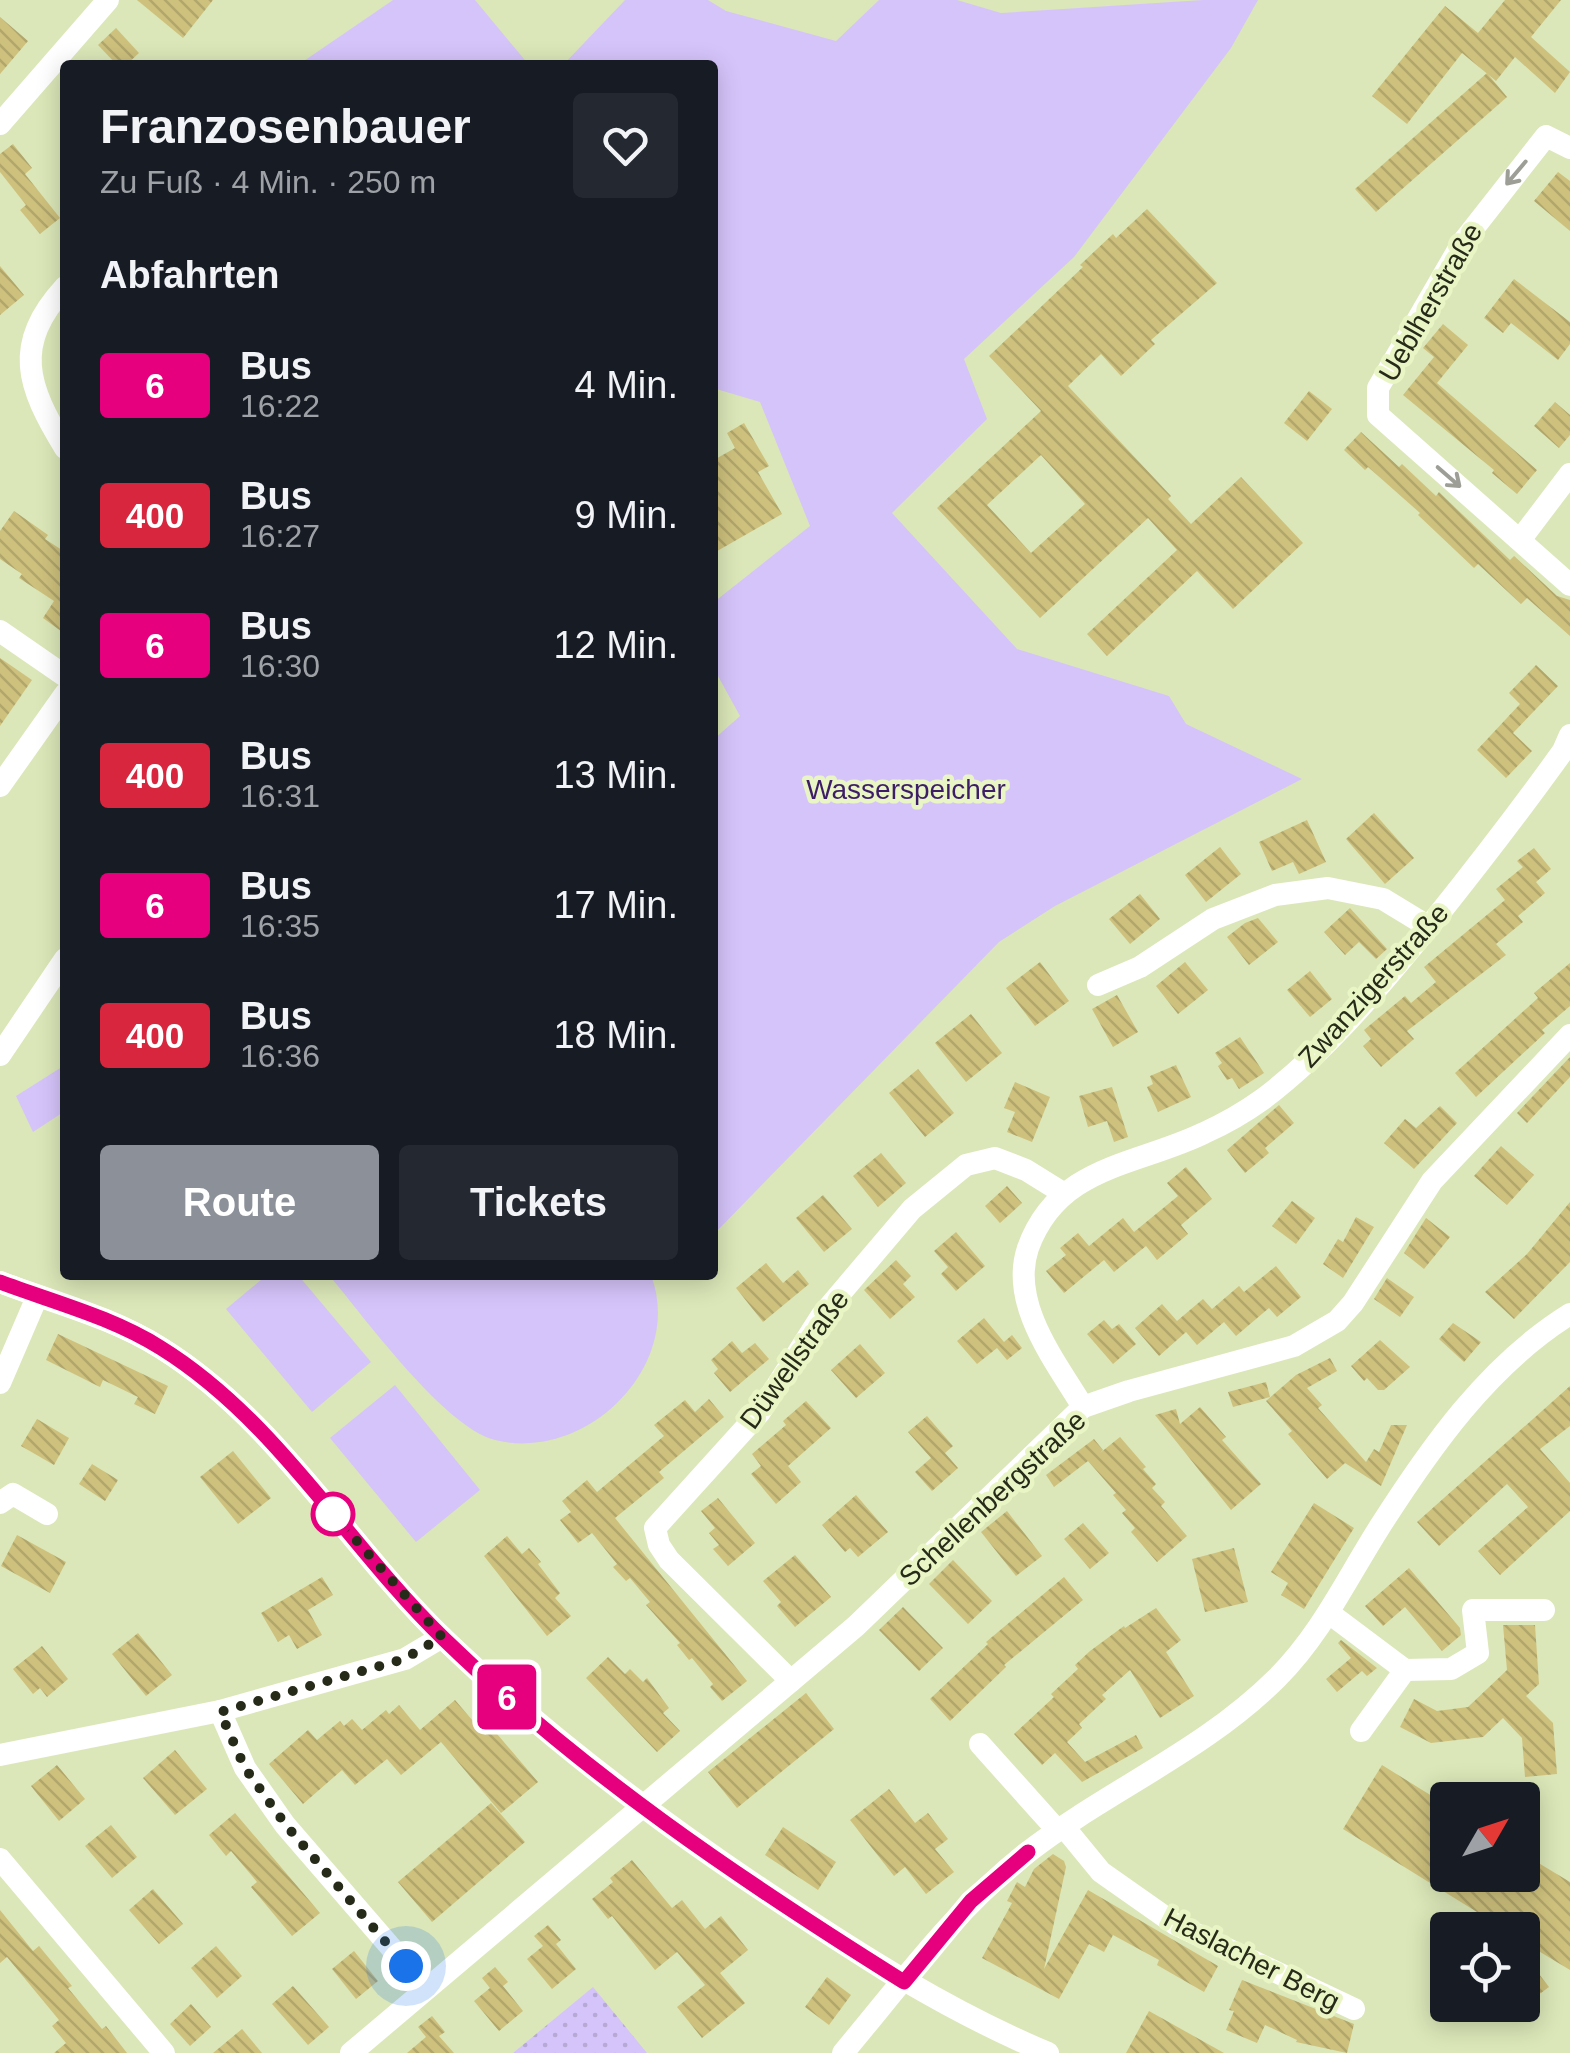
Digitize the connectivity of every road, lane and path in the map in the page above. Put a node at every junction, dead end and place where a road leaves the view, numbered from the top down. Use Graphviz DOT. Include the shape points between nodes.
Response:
graph roads {
  1 [pos="108,0"];
  2 [pos="0,124"];
  3 [pos="1570,148"];
  4 [pos="60,293"];
  5 [pos="60,438"];
  6 [pos="1570,474"];
  7 [pos="1520,540"];
  8 [pos="1570,585"];
  9 [pos="0,631"];
  10 [pos="60,673"];
  11 [pos="60,701"];
  12 [pos="1570,734"];
  13 [pos="0,786"];
  14 [pos="1429,927"];
  15 [pos="60,966"];
  16 [pos="1098,985"];
  17 [pos="1570,1035"];
  18 [pos="0,1055"];
  19 [pos="1063,1192"];
  20 [pos="0,1282"];
  21 [pos="38,1296"];
  22 [pos="1570,1314"];
  23 [pos="0,1383"];
  24 [pos="1083,1408"];
  25 [pos="0,1503"];
  26 [pos="47,1514"];
  27 [pos="1544,1610"];
  28 [pos="1329,1613"];
  29 [pos="442,1637"];
  30 [pos="1405,1670"];
  31 [pos="792,1681"];
  32 [pos="220,1712"];
  33 [pos="1361,1731"];
  34 [pos="980,1744"];
  35 [pos="0,1755"];
  36 [pos="642,1808"];
  37 [pos="1061,1829"];
  38 [pos="0,1859"];
  39 [pos="904,1982"];
  40 [pos="426,1988"];
  41 [pos="1354,2009"];
  42 [pos="164,2053"];
  43 [pos="351,2053"];
  44 [pos="843,2053"];
  45 [pos="1048,2053"];
  1 -- 2 [label="street"];
  3 -- 7 [label="street, Ueblherstraße, one-way" via="1546,136 1462,242 1378,388 1378,415"];
  4 -- 5 [label="street" via="36,327 28,367"];
  6 -- 7 [label="street"];
  7 -- 8 [label="street, Ueblherstraße"];
  9 -- 10 [label="street"];
  11 -- 13 [label="street"];
  12 -- 14 [label="street, Zwanzigerstraße"];
  14 -- 16 [label="street" via="1383,899 1328,888 1275,895 1213,919"];
  14 -- 19 [label="street, Zwanzigerstraße" via="1349,1020 1260,1101 1203,1134 1115,1164"];
  15 -- 18 [label="street"];
  17 -- 24 [label="street, Schellenbergstraße" via="1432,1180 1337,1321 1294,1346"];
  19 -- 24 [label="street, Zwanzigerstraße" via="1028,1250 1025,1276 1030,1314"];
  19 -- 31 [label="street, Düwellstraße" via="995,1158 966,1164 912,1209 822,1315 760,1412 655,1528 669,1560"];
  20 -- 21 [label="street"];
  21 -- 23 [label="street"];
  21 -- 29 [label="street" via="141,1337 254,1422"];
  22 -- 28 [label="street" via="1498,1372 1458,1416"];
  24 -- 31 [label="street, Schellenbergstraße"];
  25 -- 26 [label="street" via="13,1494"];
  27 -- 30 [label="street" via="1473,1610 1478,1653 1451,1670"];
  28 -- 30 [label="street"];
  28 -- 37 [label="street" via="1242,1711"];
  29 -- 32 [label="street" via="404,1659"];
  29 -- 36 [label="street"];
  30 -- 33 [label="street"];
  31 -- 36 [label="street, Schellenbergstraße"];
  32 -- 35 [label="street"];
  32 -- 40 [label="street" via="245,1768 285,1824"];
  34 -- 37 [label="street, Haslacher Berg"];
  36 -- 39 [label="street"];
  36 -- 40 [label="street, Schellenbergstraße"];
  37 -- 39 [label="street" via="971,1901"];
  37 -- 41 [label="street, Haslacher Berg" via="1102,1872 1175,1924"];
  38 -- 42 [label="street"];
  39 -- 44 [label="street"];
  39 -- 45 [label="street"];
  40 -- 43 [label="street, Schellenbergstraße"];
}
